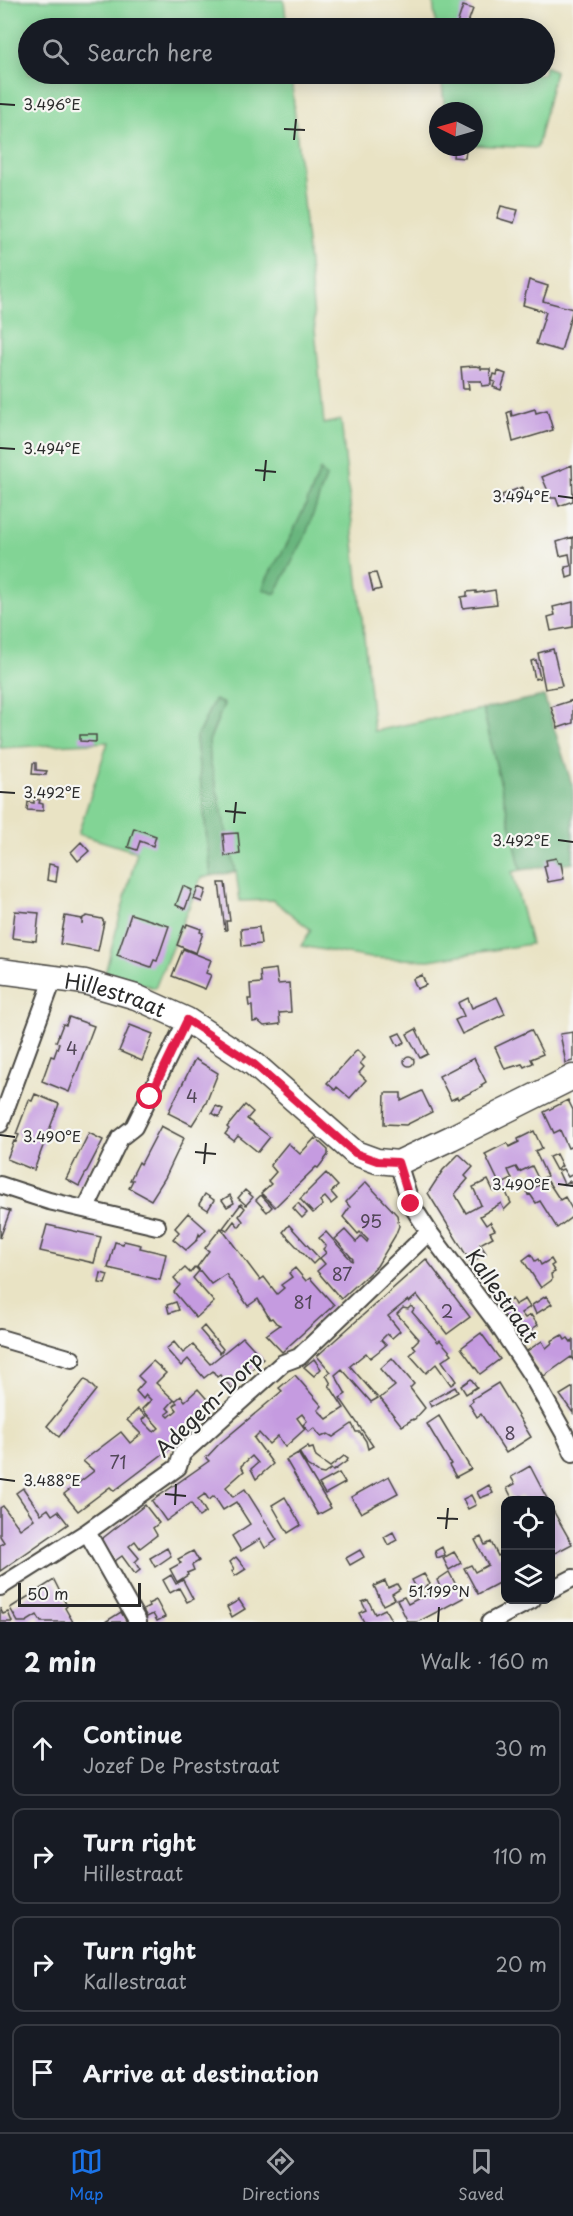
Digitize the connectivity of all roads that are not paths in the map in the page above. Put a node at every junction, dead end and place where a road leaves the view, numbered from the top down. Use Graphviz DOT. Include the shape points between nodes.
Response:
graph roads {
  1 [pos="0,971"];
  2 [pos="54,977"];
  3 [pos="187,1020"];
  4 [pos="573,1077"];
  5 [pos="0,1124"];
  6 [pos="398,1162"];
  7 [pos="0,1185"];
  8 [pos="86,1209"];
  9 [pos="157,1226"];
  10 [pos="429,1232"];
  11 [pos="0,1338"];
  12 [pos="72,1359"];
  13 [pos="573,1453"];
  14 [pos="87,1532"];
  15 [pos="573,1578"];
  16 [pos="0,1587"];
  17 [pos="555,1587"];
  18 [pos="523,1604"];
  19 [pos="138,1622"];
  20 [pos="490,1622"];
  1 -- 2 [label="street, Hillestraat"];
  2 -- 3 [label="street, Hillestraat" via="136,997"];
  2 -- 5 [label="street"];
  3 -- 6 [label="street, Hillestraat" via="254,1064 355,1153 377,1161"];
  3 -- 8 [label="street" via="134,1127 120,1138"];
  4 -- 6 [label="street"];
  6 -- 10 [label="street, Kallestraat" via="411,1204"];
  7 -- 8 [label="street"];
  8 -- 9 [label="street"];
  10 -- 13 [label="street, Kallestraat" via="503,1332"];
  10 -- 14 [label="street, Adegem-Dorp" via="299,1358 283,1363 182,1454 178,1467"];
  11 -- 12 [label="street"];
  14 -- 16 [label="street, Adegem-Dorp"];
  14 -- 19 [label="street"];
  15 -- 17 [label="street"];
  18 -- 20 [label="street"];
}
